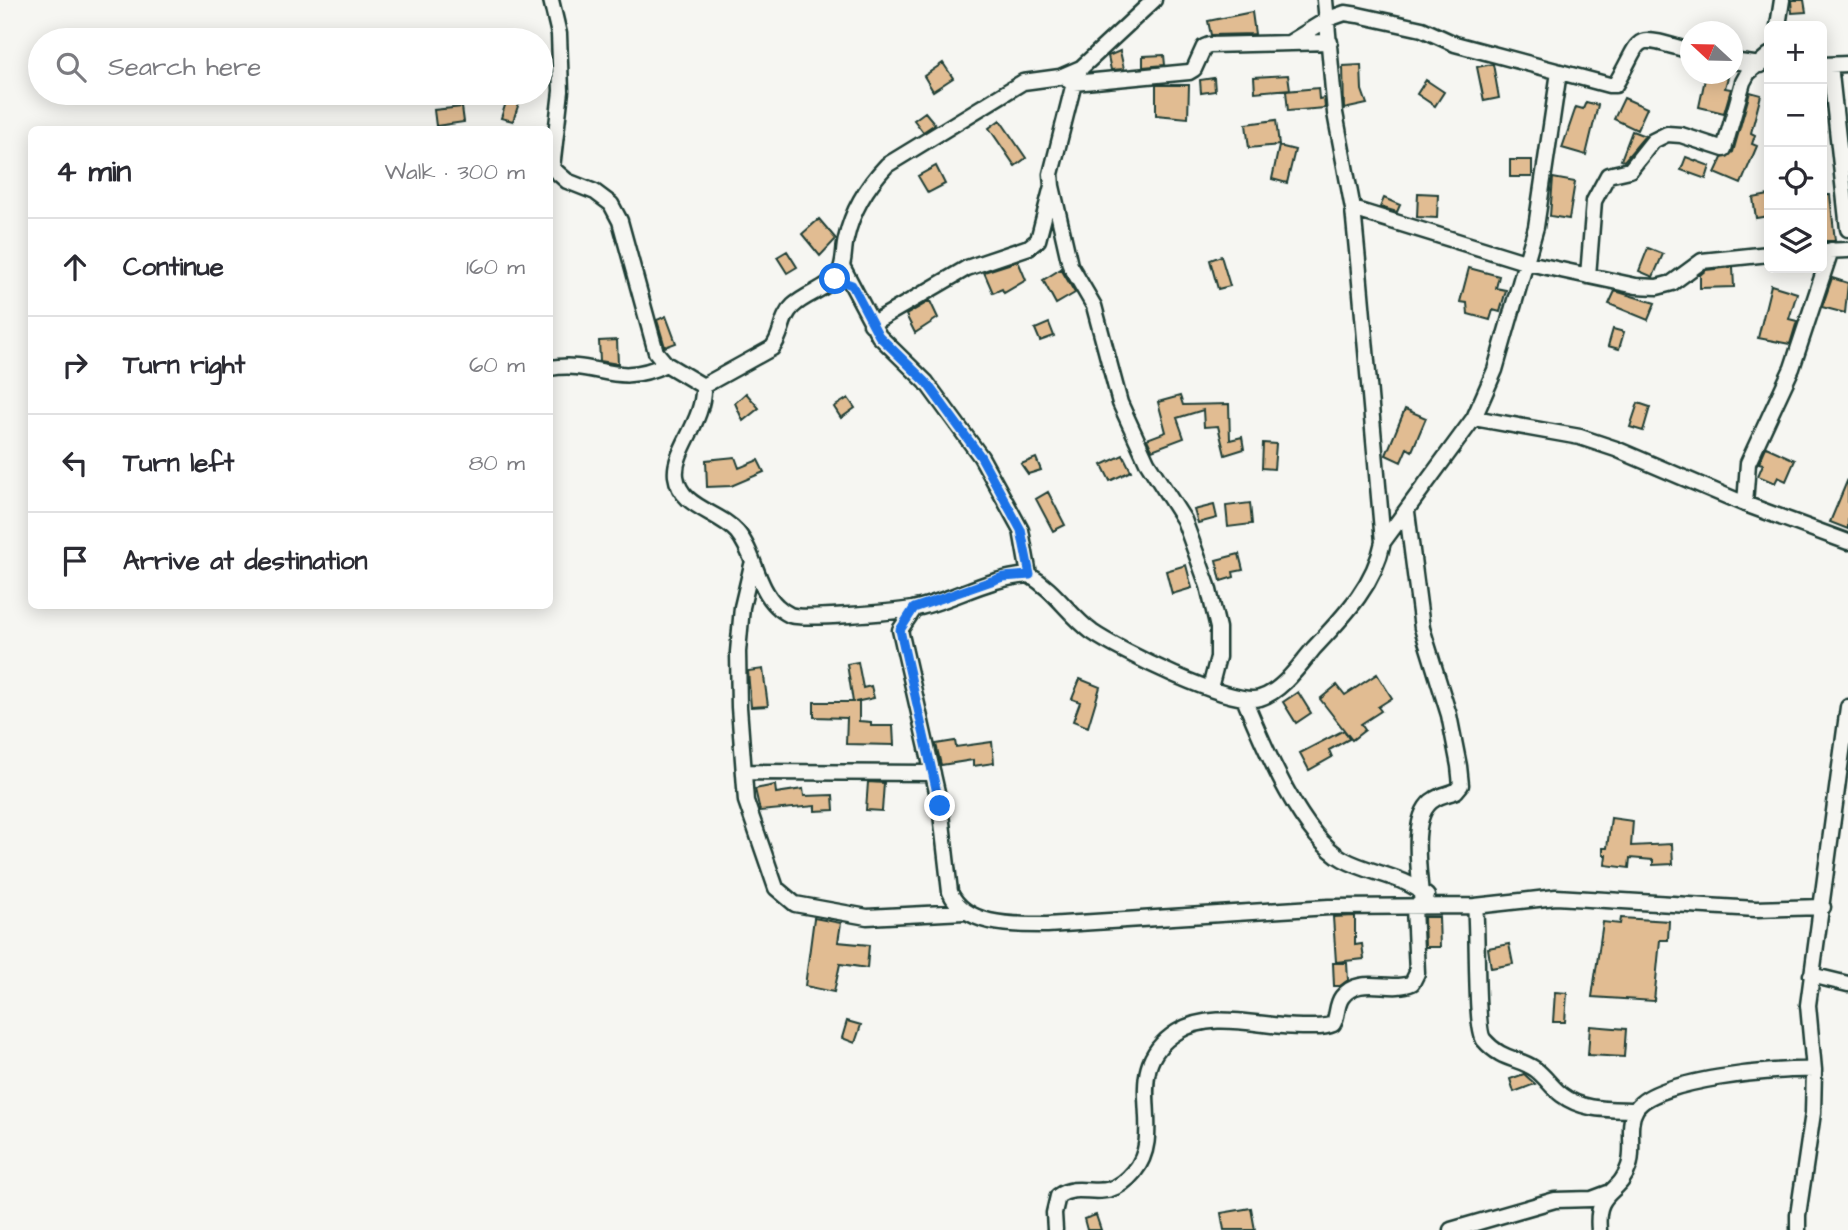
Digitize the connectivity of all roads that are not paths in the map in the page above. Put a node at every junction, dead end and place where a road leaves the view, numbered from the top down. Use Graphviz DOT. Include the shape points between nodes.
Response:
graph roads {
  1 [pos="551,0"];
  2 [pos="1154,0"];
  3 [pos="1325,0"];
  4 [pos="1782,0"];
  5 [pos="1328,19"];
  6 [pos="1779,21"];
  7 [pos="1330,42"];
  8 [pos="1289,43"];
  9 [pos="1680,48"];
  10 [pos="1743,62"];
  11 [pos="1848,64"];
  12 [pos="1762,65"];
  13 [pos="1827,65"];
  14 [pos="1082,68"];
  15 [pos="1559,72"];
  16 [pos="1827,72"];
  17 [pos="1060,77"];
  18 [pos="1074,83"];
  19 [pos="553,159"];
  20 [pos="553,169"];
  21 [pos="1052,186"];
  22 [pos="1353,209"];
  23 [pos="1848,229"];
  24 [pos="1827,250"];
  25 [pos="1848,250"];
  26 [pos="1764,255"];
  27 [pos="1528,263"];
  28 [pos="839,272"];
  29 [pos="1819,273"];
  30 [pos="1588,276"];
  31 [pos="872,324"];
  32 [pos="666,364"];
  33 [pos="553,368"];
  34 [pos="703,386"];
  35 [pos="1474,418"];
  36 [pos="1745,504"];
  37 [pos="1407,512"];
  38 [pos="1382,542"];
  39 [pos="1848,542"];
  40 [pos="752,565"];
  41 [pos="1030,575"];
  42 [pos="914,608"];
  43 [pos="877,610"];
  44 [pos="900,630"];
  45 [pos="1210,688"];
  46 [pos="1245,701"];
  47 [pos="1848,707"];
  48 [pos="745,772"];
  49 [pos="933,773"];
  50 [pos="1421,891"];
  51 [pos="1438,906"];
  52 [pos="1475,906"];
  53 [pos="1418,907"];
  54 [pos="1823,907"];
  55 [pos="964,912"];
  56 [pos="1811,975"];
  57 [pos="1848,984"];
  58 [pos="1814,1070"];
  59 [pos="1635,1110"];
  60 [pos="1608,1193"];
  61 [pos="1478,1225"];
  62 [pos="1055,1230"];
  63 [pos="1451,1230"];
  64 [pos="1599,1230"];
  65 [pos="1798,1230"];
  1 -- 19 [label="street" via="559,34 561,90"];
  2 -- 14 [label="street"];
  3 -- 5 [label="street"];
  4 -- 6 [label="street"];
  5 -- 7 [label="street"];
  5 -- 8 [label="street"];
  5 -- 15 [label="street" via="1345,13 1395,22 1455,44"];
  7 -- 8 [label="street"];
  7 -- 22 [label="street" via="1335,113"];
  8 -- 18 [label="street" via="1209,45 1189,72"];
  9 -- 15 [label="street" via="1651,39 1634,44 1615,85"];
  10 -- 12 [label="street"];
  11 -- 13 [label="street"];
  12 -- 30 [label="street" via="1743,82 1724,149 1667,134 1653,141 1630,170 1608,175 1594,201"];
  14 -- 17 [label="street"];
  14 -- 18 [label="street"];
  15 -- 27 [label="street"];
  16 -- 23 [label="street"];
  17 -- 18 [label="street"];
  17 -- 28 [label="street" via="1023,82 887,165 874,178 855,213"];
  18 -- 21 [label="street"];
  20 -- 32 [label="street" via="611,204 620,221 656,352"];
  21 -- 31 [label="street" via="1038,240 1029,247 967,268"];
  21 -- 45 [label="street" via="1070,265 1094,306 1120,403 1147,462 1184,520 1208,586 1218,628 1218,657"];
  22 -- 27 [label="street"];
  22 -- 38 [label="street"];
  24 -- 25 [label="street"];
  26 -- 30 [label="street" via="1702,261 1657,288"];
  27 -- 30 [label="street"];
  27 -- 35 [label="street" via="1495,370"];
  28 -- 31 [label="street" via="852,285"];
  28 -- 34 [label="street" via="793,306 772,348"];
  29 -- 36 [label="street" via="1792,368 1748,463"];
  31 -- 41 [label="street" via="892,351 939,397 981,457 1021,530"];
  32 -- 33 [label="street" via="630,376 569,365"];
  32 -- 34 [label="street"];
  34 -- 40 [label="street" via="700,415 680,458 677,480 688,500 730,524 741,536"];
  35 -- 36 [label="street" via="1580,437"];
  35 -- 37 [label="street"];
  36 -- 39 [label="street"];
  37 -- 38 [label="street"];
  37 -- 50 [label="street" via="1422,628 1449,715 1461,777 1456,791 1433,799 1421,816 1417,844"];
  38 -- 46 [label="street" via="1372,577 1349,610 1272,692"];
  40 -- 43 [label="street" via="770,599 790,615 810,618"];
  40 -- 48 [label="street" via="738,652"];
  41 -- 42 [label="street" via="1003,577"];
  41 -- 45 [label="street" via="1091,631 1120,650"];
  42 -- 43 [label="street"];
  42 -- 44 [label="street"];
  43 -- 44 [label="street"];
  44 -- 49 [label="street"];
  45 -- 46 [label="street"];
  46 -- 50 [label="street" via="1299,815 1316,838 1343,860"];
  47 -- 54 [label="street"];
  48 -- 49 [label="street"];
  48 -- 55 [label="street" via="746,801 776,888 795,904 867,917"];
  49 -- 55 [label="street" via="950,892"];
  50 -- 51 [label="street"];
  50 -- 53 [label="street"];
  51 -- 52 [label="street"];
  51 -- 53 [label="street"];
  52 -- 54 [label="street" via="1556,897 1756,909"];
  52 -- 59 [label="street" via="1478,1018 1484,1040 1506,1058 1537,1070 1577,1104"];
  53 -- 55 [label="street" via="1329,907 1047,925 1010,923"];
  53 -- 62 [label="street" via="1417,973 1412,983 1362,985 1351,990 1340,1001 1333,1024 1326,1027 1213,1020 1193,1024 1159,1045 1146,1074 1146,1128 1136,1170 1108,1191 1070,1190 1058,1196"];
  54 -- 56 [label="street"];
  56 -- 57 [label="street"];
  56 -- 58 [label="street" via="1808,1034"];
  58 -- 59 [label="street" via="1779,1068 1673,1088 1646,1097"];
  58 -- 65 [label="street"];
  59 -- 60 [label="street" via="1629,1167"];
  60 -- 61 [label="street" via="1592,1199 1555,1200"];
  60 -- 64 [label="street" via="1599,1204"];
  61 -- 63 [label="street"];
}
